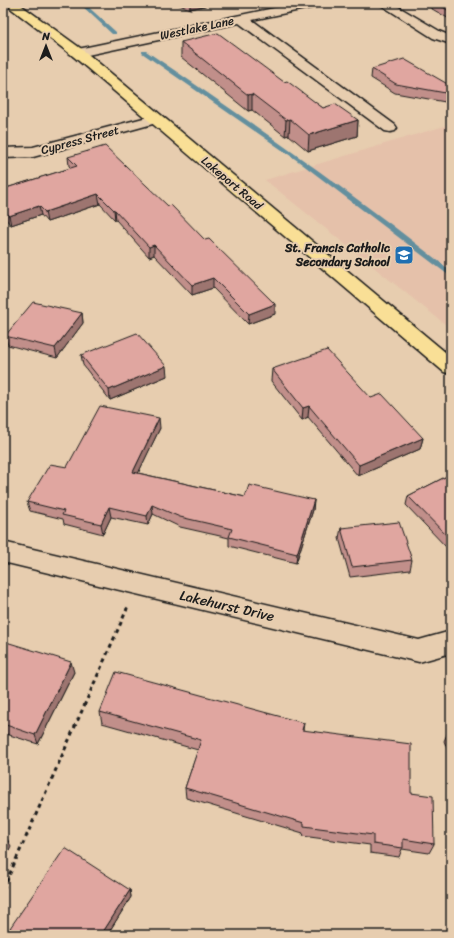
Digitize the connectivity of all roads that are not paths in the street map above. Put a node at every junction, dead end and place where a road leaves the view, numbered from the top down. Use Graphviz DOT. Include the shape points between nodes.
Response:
graph roads {
  1 [pos="10,3"];
  2 [pos="315,3"];
  3 [pos="384,3"];
  4 [pos="241,18"];
  5 [pos="451,40"];
  6 [pos="78,53"];
  7 [pos="155,119"];
  8 [pos="390,128"];
  9 [pos="3,153"];
  10 [pos="451,367"];
  11 [pos="3,552"];
  12 [pos="451,642"];
  1 -- 6 [label="main road, Lakeport Road"];
  2 -- 4 [label="street, Westlake Lane"];
  3 -- 5 [label="street" via="437,35"];
  4 -- 6 [label="street, Westlake Lane"];
  4 -- 8 [label="street"];
  6 -- 7 [label="main road, Lakeport Road"];
  7 -- 9 [label="street, Cypress Street" via="33,152"];
  7 -- 10 [label="main road, Lakeport Road"];
  11 -- 12 [label="street, Lakehurst Drive" via="418,651"];
}
